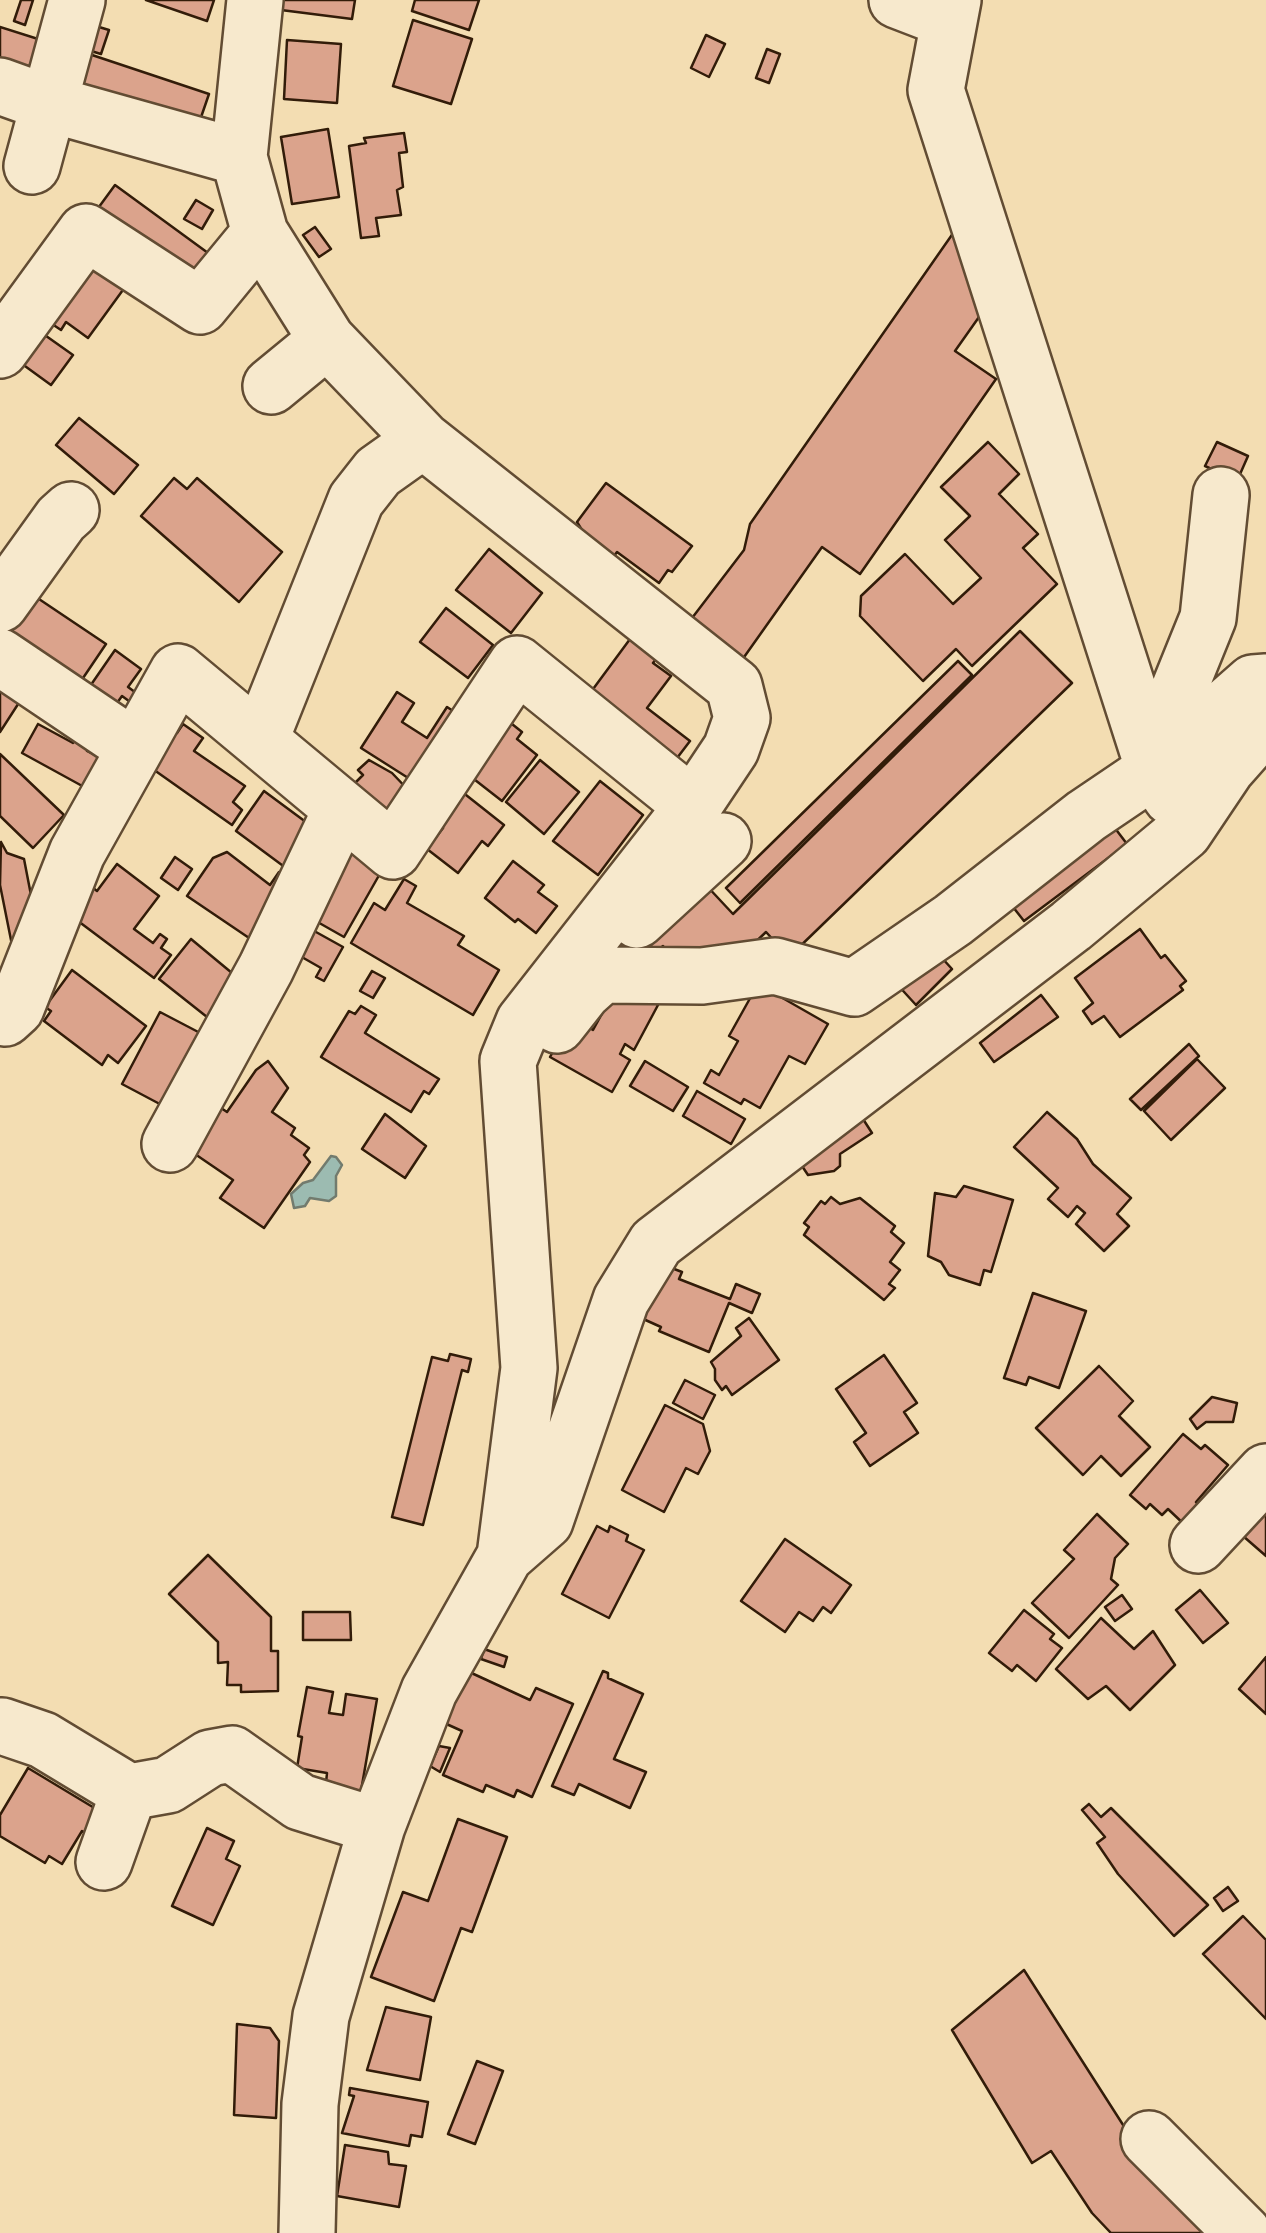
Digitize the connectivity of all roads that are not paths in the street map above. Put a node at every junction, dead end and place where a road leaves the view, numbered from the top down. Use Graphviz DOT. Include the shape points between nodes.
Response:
graph roads {
  1 [pos="77,0"];
  2 [pos="256,0"];
  3 [pos="897,0"];
  4 [pos="951,10"];
  5 [pos="0,86"];
  6 [pos="50,104"];
  7 [pos="240,158"];
  8 [pos="32,166"];
  9 [pos="260,233"];
  10 [pos="327,340"];
  11 [pos="0,350"];
  12 [pos="271,386"];
  13 [pos="423,440"];
  14 [pos="1221,495"];
  15 [pos="71,510"];
  16 [pos="0,604"];
  17 [pos="0,657"];
  18 [pos="1266,682"];
  19 [pos="1266,724"];
  20 [pos="261,738"];
  21 [pos="134,748"];
  22 [pos="1173,753"];
  23 [pos="341,810"];
  24 [pos="1198,814"];
  25 [pos="708,824"];
  26 [pos="1180,887"];
  27 [pos="6,1018"];
  28 [pos="510,1087"];
  29 [pos="170,1144"];
  30 [pos="1266,1472"];
  31 [pos="1198,1545"];
  32 [pos="505,1556"];
  33 [pos="2,1726"];
  34 [pos="129,1792"];
  35 [pos="377,1826"];
  36 [pos="104,1862"];
  37 [pos="1149,2139"];
  38 [pos="307,2233"];
  39 [pos="1243,2233"];
  1 -- 6 [label="street"];
  2 -- 7 [label="street"];
  3 -- 4 [label="street"];
  4 -- 22 [label="street" via="936,90"];
  5 -- 6 [label="street"];
  6 -- 7 [label="street"];
  6 -- 8 [label="street"];
  7 -- 9 [label="street"];
  9 -- 10 [label="street"];
  9 -- 11 [label="street" via="200,306 86,232"];
  10 -- 12 [label="street"];
  10 -- 13 [label="street"];
  13 -- 20 [label="street" via="378,472 356,500"];
  13 -- 25 [label="street" via="734,686 742,718"];
  14 -- 22 [label="street" via="1208,618 1178,692 1182,718"];
  15 -- 16 [label="street"];
  17 -- 21 [label="street"];
  18 -- 22 [label="street" via="1253,683"];
  19 -- 24 [label="street"];
  20 -- 21 [label="street" via="178,672"];
  20 -- 23 [label="street"];
  21 -- 27 [label="street" via="77,852 16,1008"];
  22 -- 24 [label="street" via="1179,810"];
  22 -- 28 [label="street" via="854,988 775,966 702,976 602,976 582,992"];
  23 -- 25 [label="street" via="393,851 517,664"];
  23 -- 29 [label="street" via="266,968"];
  24 -- 26 [label="street" via="1195,862"];
  24 -- 32 [label="street" via="1071,926 656,1242 620,1300 545,1521"];
  25 -- 28 [label="street" via="524,1022 508,1061"];
  28 -- 32 [label="street" via="529,1368"];
  30 -- 31 [label="street"];
  32 -- 35 [label="street" via="429,1691"];
  33 -- 34 [label="street" via="43,1740"];
  34 -- 35 [label="street" via="168,1785 210,1758 232,1754 300,1802"];
  34 -- 36 [label="street"];
  35 -- 38 [label="street" via="321,2016 310,2104"];
  37 -- 39 [label="street"];
}
